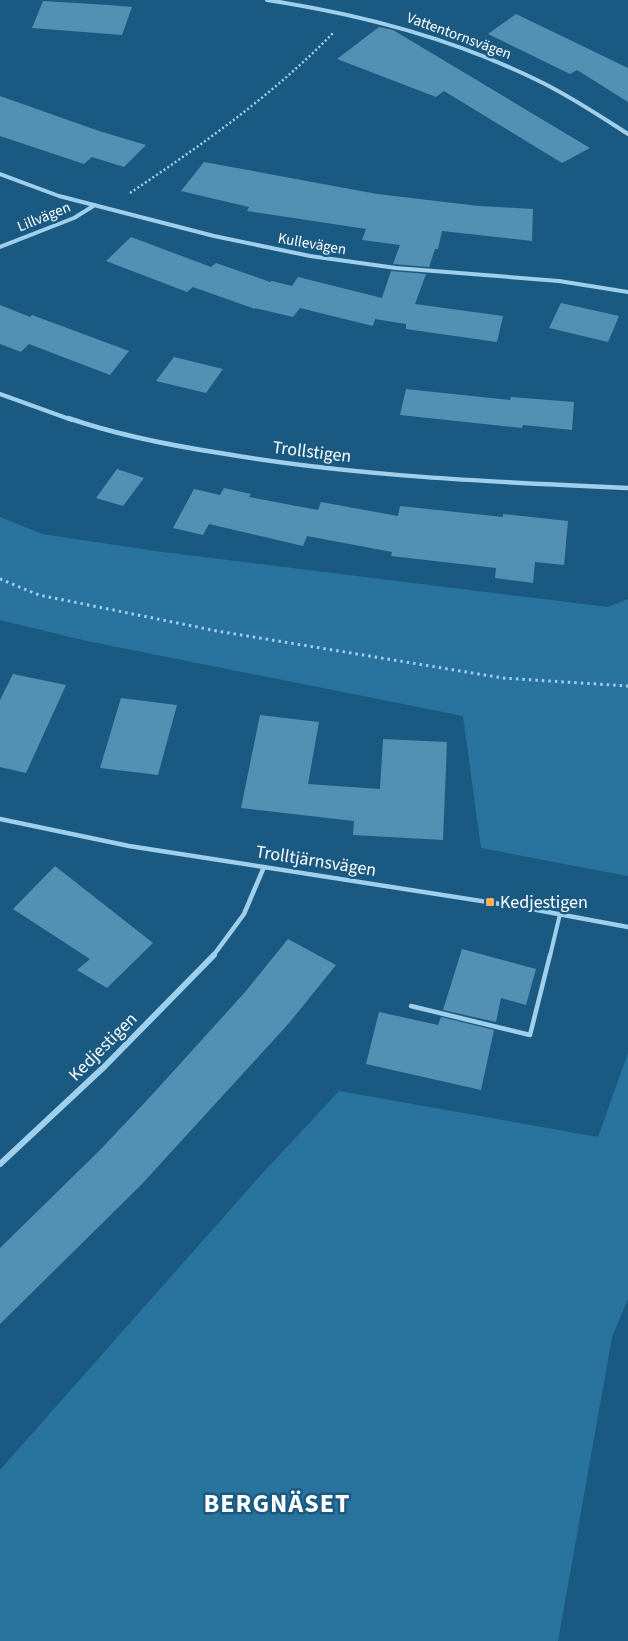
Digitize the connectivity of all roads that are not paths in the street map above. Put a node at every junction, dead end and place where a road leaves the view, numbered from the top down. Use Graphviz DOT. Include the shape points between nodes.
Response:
graph roads {
  1 [pos="267,0"];
  2 [pos="628,134"];
  3 [pos="0,174"];
  4 [pos="95,205"];
  5 [pos="0,247"];
  6 [pos="628,292"];
  7 [pos="0,394"];
  8 [pos="628,488"];
  9 [pos="0,819"];
  10 [pos="264,867"];
  11 [pos="560,914"];
  12 [pos="628,928"];
  13 [pos="410,1006"];
  14 [pos="0,1164"];
  1 -- 2 [label="street, Vattentornsvägen" via="353,14 416,30 534,78 595,111"];
  3 -- 4 [label="street, Kullevägen" via="59,196"];
  4 -- 5 [label="street, Lillvägen" via="74,218"];
  4 -- 6 [label="street, Kullevägen" via="214,236 310,256 396,268 559,281"];
  7 -- 8 [label="street, Trollstigen" via="121,434 277,462 409,476"];
  9 -- 10 [label="street, Trolltjärnsvägen" via="129,846"];
  10 -- 11 [label="street, Trolltjärnsvägen"];
  10 -- 14 [label="street, Kedjestigen" via="254,899 235,929 202,967 136,1036"];
  11 -- 12 [label="street, Trolltjärnsvägen"];
  11 -- 13 [label="lane" via="530,1035"];
}
